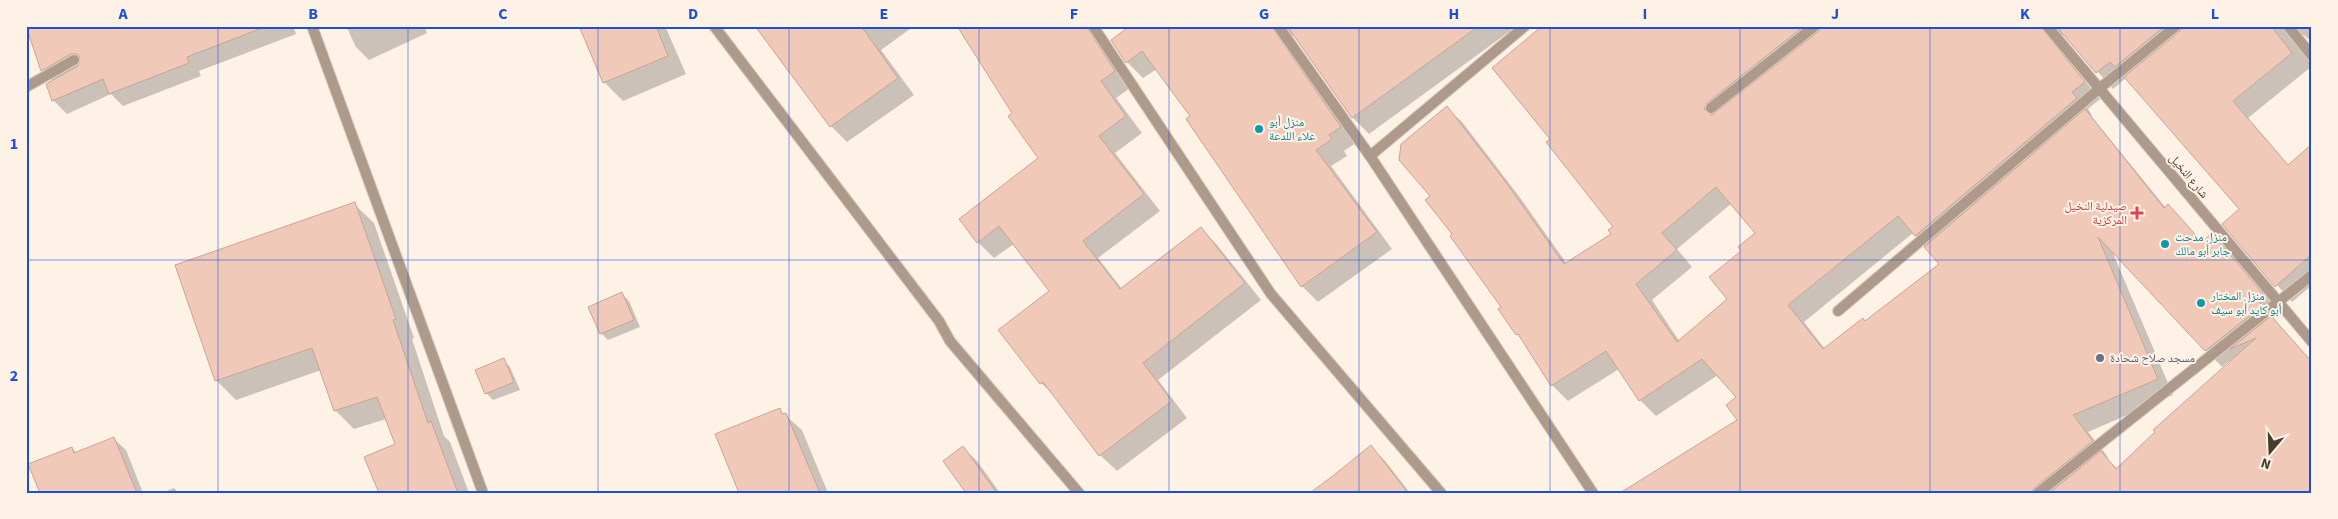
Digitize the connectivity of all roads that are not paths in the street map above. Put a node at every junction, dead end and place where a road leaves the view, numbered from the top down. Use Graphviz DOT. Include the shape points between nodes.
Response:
graph roads {
  1 [pos="312,26"];
  2 [pos="714,26"];
  3 [pos="1093,26"];
  4 [pos="1278,26"];
  5 [pos="1525,26"];
  6 [pos="1815,26"];
  7 [pos="2048,26"];
  8 [pos="2176,26"];
  9 [pos="2288,26"];
  10 [pos="2312,56"];
  11 [pos="74,60"];
  12 [pos="26,88"];
  13 [pos="2100,88"];
  14 [pos="1711,108"];
  15 [pos="1370,156"];
  16 [pos="2312,275"];
  17 [pos="2278,302"];
  18 [pos="1838,311"];
  19 [pos="2312,342"];
  20 [pos="483,493"];
  21 [pos="1078,493"];
  22 [pos="1441,493"];
  23 [pos="1593,493"];
  24 [pos="2038,493"];
  1 -- 20 [label="street"];
  2 -- 21 [label="street" via="950,340"];
  3 -- 22 [label="street" via="1271,294"];
  4 -- 15 [label="street"];
  5 -- 15 [label="street"];
  6 -- 14 [label="street"];
  7 -- 13 [label="street, شارع النخيل"];
  8 -- 13 [label="street"];
  9 -- 10 [label="street"];
  11 -- 12 [label="street"];
  13 -- 17 [label="street, شارع النخيل"];
  13 -- 18 [label="street"];
  15 -- 23 [label="street"];
  16 -- 17 [label="street"];
  17 -- 19 [label="street, شارع النخيل"];
  17 -- 24 [label="street"];
}
